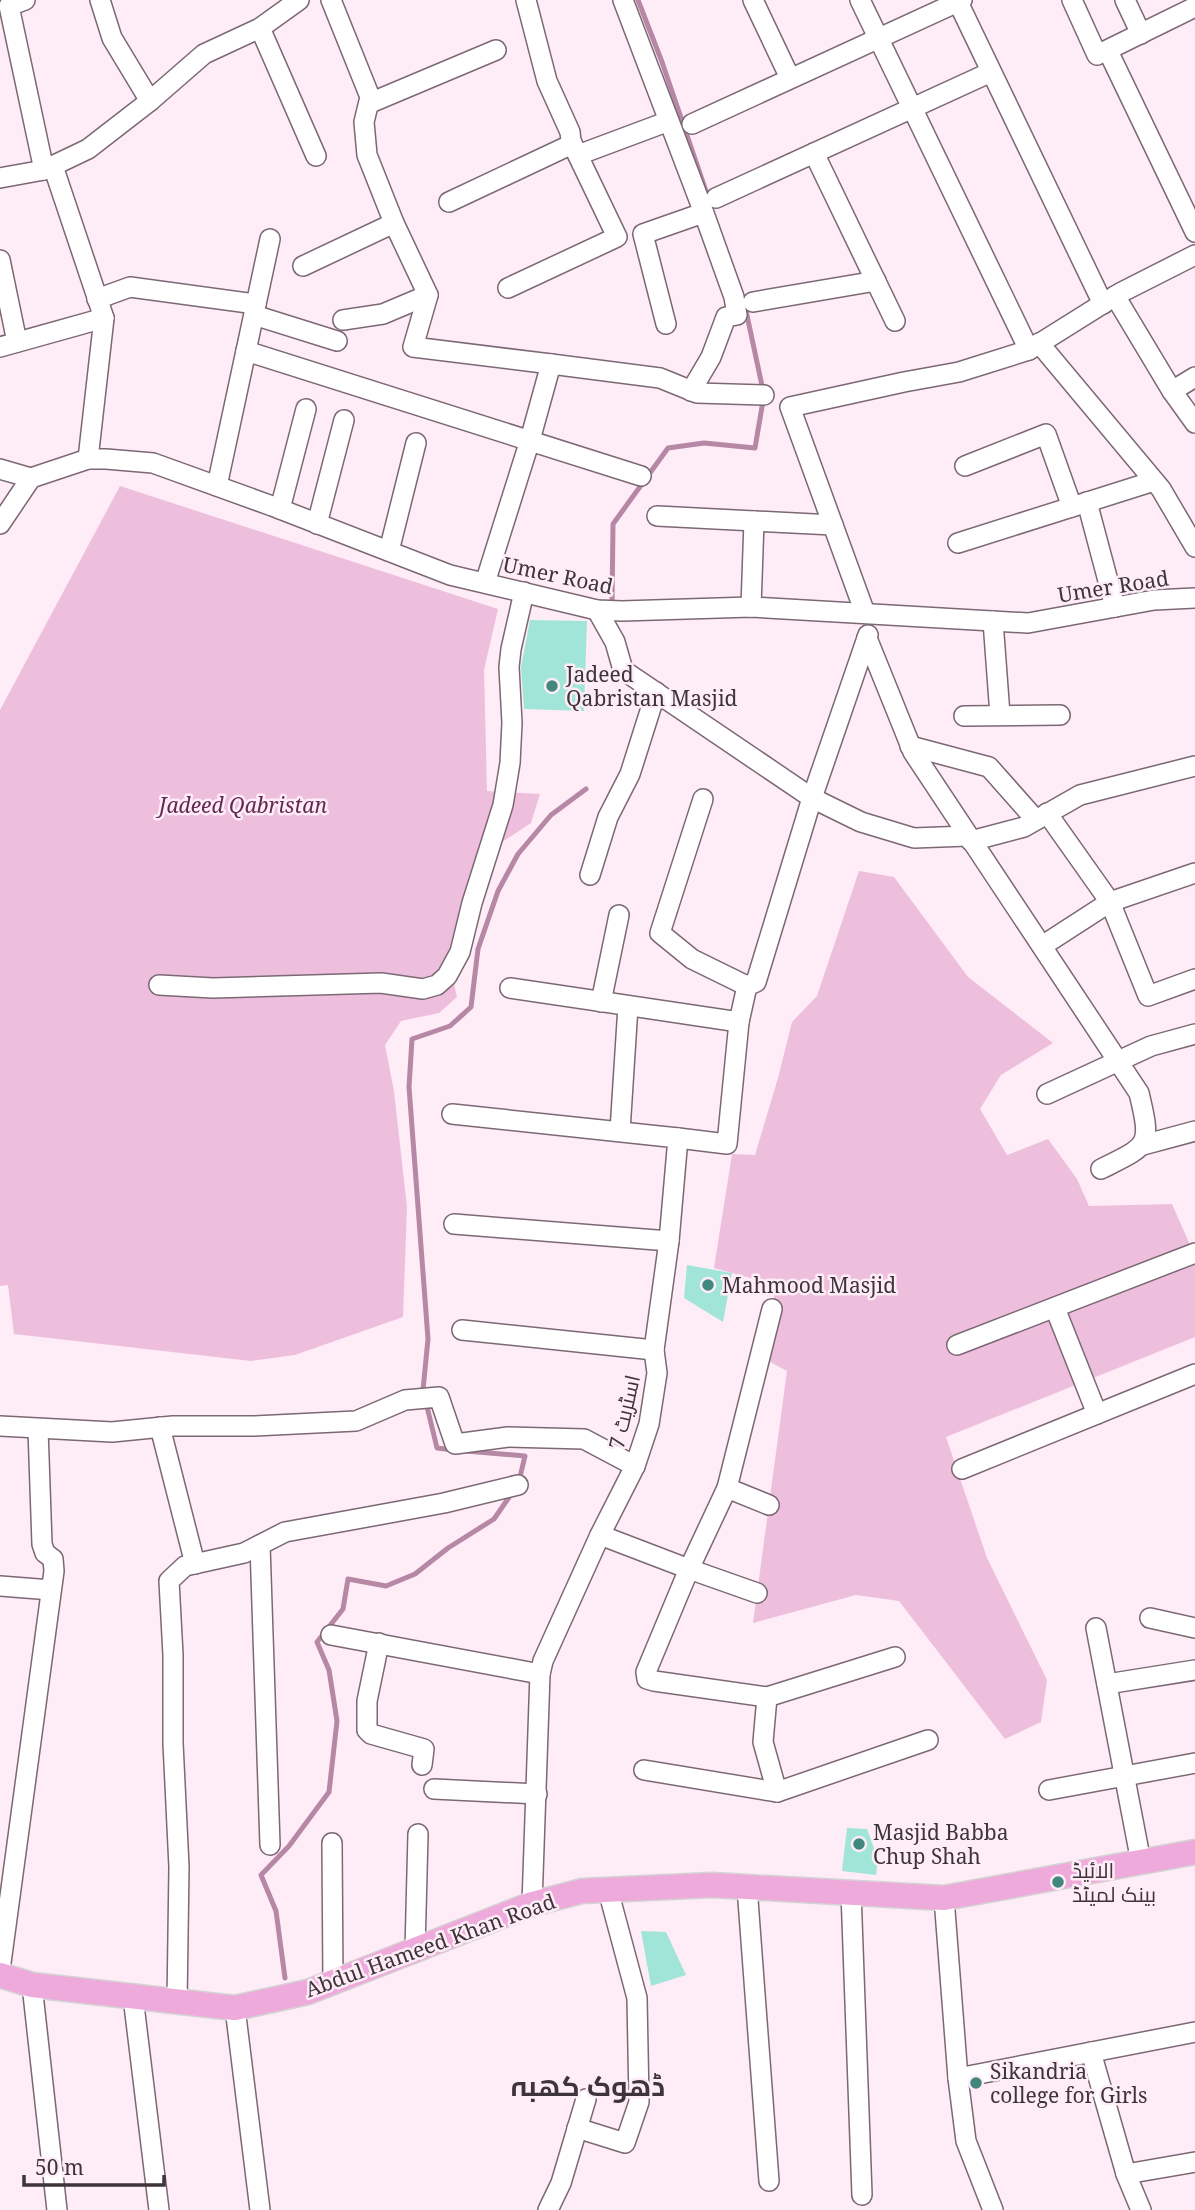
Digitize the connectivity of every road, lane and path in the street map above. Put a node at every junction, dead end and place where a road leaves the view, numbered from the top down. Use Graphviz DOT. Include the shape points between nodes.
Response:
graph roads {
  1 [pos="25,0"];
  2 [pos="100,0"];
  3 [pos="299,0"];
  4 [pos="331,0"];
  5 [pos="526,0"];
  6 [pos="623,0"];
  7 [pos="753,0"];
  8 [pos="860,0"];
  9 [pos="1072,0"];
  10 [pos="1125,0"];
  11 [pos="959,1"];
  12 [pos="1195,7"];
  13 [pos="260,28"];
  14 [pos="1141,34"];
  15 [pos="878,37"];
  16 [pos="1112,49"];
  17 [pos="496,50"];
  18 [pos="991,72"];
  19 [pos="790,78"];
  20 [pos="150,101"];
  21 [pos="370,103"];
  22 [pos="912,108"];
  23 [pos="669,121"];
  24 [pos="692,124"];
  25 [pos="575,148"];
  26 [pos="814,153"];
  27 [pos="316,156"];
  28 [pos="48,168"];
  29 [pos="0,178"];
  30 [pos="716,198"];
  31 [pos="449,202"];
  32 [pos="704,213"];
  33 [pos="394,223"];
  34 [pos="1195,232"];
  35 [pos="270,239"];
  36 [pos="1195,255"];
  37 [pos="0,260"];
  38 [pos="303,266"];
  39 [pos="876,281"];
  40 [pos="508,288"];
  41 [pos="428,295"];
  42 [pos="97,299"];
  43 [pos="1109,300"];
  44 [pos="753,302"];
  45 [pos="255,310"];
  46 [pos="104,318"];
  47 [pos="343,320"];
  48 [pos="895,321"];
  49 [pos="666,324"];
  50 [pos="337,341"];
  51 [pos="9,344"];
  52 [pos="1034,347"];
  53 [pos="246,351"];
  54 [pos="551,364"];
  55 [pos="1195,377"];
  56 [pos="691,391"];
  57 [pos="1172,391"];
  58 [pos="764,395"];
  59 [pos="306,409"];
  60 [pos="344,420"];
  61 [pos="1195,423"];
  62 [pos="530,440"];
  63 [pos="416,443"];
  64 [pos="88,459"];
  65 [pos="965,466"];
  66 [pos="0,469"];
  67 [pos="640,476"];
  68 [pos="31,478"];
  69 [pos="1154,481"];
  70 [pos="217,486"];
  71 [pos="1079,505"];
  72 [pos="280,509"];
  73 [pos="657,516"];
  74 [pos="754,521"];
  75 [pos="0,524"];
  76 [pos="317,524"];
  77 [pos="833,525"];
  78 [pos="958,543"];
  79 [pos="1195,547"];
  80 [pos="389,551"];
  81 [pos="485,583"];
  82 [pos="524,592"];
  83 [pos="1195,598"];
  84 [pos="751,607"];
  85 [pos="1115,607"];
  86 [pos="597,610"];
  87 [pos="870,613"];
  88 [pos="993,621"];
  89 [pos="867,638"];
  90 [pos="656,692"];
  91 [pos="1000,715"];
  92 [pos="1060,715"];
  93 [pos="964,716"];
  94 [pos="911,746"];
  95 [pos="1195,766"];
  96 [pos="812,798"];
  97 [pos="703,799"];
  98 [pos="1042,817"];
  99 [pos="969,839"];
  100 [pos="1195,873"];
  101 [pos="590,876"];
  102 [pos="1110,902"];
  103 [pos="619,915"];
  104 [pos="1042,946"];
  105 [pos="1195,979"];
  106 [pos="159,985"];
  107 [pos="747,986"];
  108 [pos="510,988"];
  109 [pos="601,1002"];
  110 [pos="628,1006"];
  111 [pos="739,1021"];
  112 [pos="1195,1034"];
  113 [pos="1118,1061"];
  114 [pos="1047,1094"];
  115 [pos="452,1114"];
  116 [pos="620,1131"];
  117 [pos="1195,1131"];
  118 [pos="678,1138"];
  119 [pos="1143,1145"];
  120 [pos="1101,1169"];
  121 [pos="454,1224"];
  122 [pos="669,1241"];
  123 [pos="1195,1253"];
  124 [pos="1055,1308"];
  125 [pos="772,1309"];
  126 [pos="462,1330"];
  127 [pos="957,1345"];
  128 [pos="654,1350"];
  129 [pos="1195,1374"];
  130 [pos="1097,1414"];
  131 [pos="0,1426"];
  132 [pos="160,1427"];
  133 [pos="38,1430"];
  134 [pos="635,1466"];
  135 [pos="962,1469"];
  136 [pos="518,1485"];
  137 [pos="727,1488"];
  138 [pos="769,1505"];
  139 [pos="600,1535"];
  140 [pos="260,1545"];
  141 [pos="195,1564"];
  142 [pos="689,1569"];
  143 [pos="0,1586"];
  144 [pos="51,1590"];
  145 [pos="757,1593"];
  146 [pos="1150,1618"];
  147 [pos="1096,1628"];
  148 [pos="1195,1628"];
  149 [pos="331,1635"];
  150 [pos="379,1643"];
  151 [pos="895,1657"];
  152 [pos="1195,1670"];
  153 [pos="540,1674"];
  154 [pos="1107,1684"];
  155 [pos="767,1697"];
  156 [pos="928,1740"];
  157 [pos="1195,1763"];
  158 [pos="422,1765"];
  159 [pos="644,1770"];
  160 [pos="1125,1776"];
  161 [pos="435,1789"];
  162 [pos="1049,1790"];
  163 [pos="778,1792"];
  164 [pos="537,1794"];
  165 [pos="418,1834"];
  166 [pos="332,1843"];
  167 [pos="270,1845"];
  168 [pos="1195,1852"];
  169 [pos="1141,1862"];
  170 [pos="747,1887"];
  171 [pos="608,1890"];
  172 [pos="851,1892"];
  173 [pos="944,1898"];
  174 [pos="532,1903"];
  175 [pos="415,1951"];
  176 [pos="0,1969"];
  177 [pos="0,1975"];
  178 [pos="332,1983"];
  179 [pos="32,1985"];
  180 [pos="133,1997"];
  181 [pos="177,2003"];
  182 [pos="235,2008"];
  183 [pos="1195,2032"];
  184 [pos="1091,2052"];
  185 [pos="958,2078"];
  186 [pos="586,2099"];
  187 [pos="577,2128"];
  188 [pos="1195,2162"];
  189 [pos="1126,2174"];
  190 [pos="769,2181"];
  191 [pos="862,2195"];
  192 [pos="57,2210"];
  193 [pos="159,2210"];
  194 [pos="260,2210"];
  195 [pos="548,2210"];
  196 [pos="993,2210"];
  197 [pos="1141,2210"];
  1 -- 28 [label="street" via="9,6"];
  2 -- 20 [label="street" via="112,38"];
  3 -- 13 [label="street"];
  4 -- 21 [label="street"];
  5 -- 25 [label="street" via="547,81"];
  6 -- 23 [label="street"];
  7 -- 19 [label="street"];
  8 -- 15 [label="street"];
  9 -- 16 [label="street" via="1097,55"];
  10 -- 14 [label="street"];
  11 -- 15 [label="street"];
  11 -- 18 [label="street"];
  12 -- 14 [label="street"];
  13 -- 20 [label="street" via="204,54"];
  13 -- 27 [label="street"];
  14 -- 16 [label="street"];
  15 -- 19 [label="street"];
  15 -- 22 [label="street"];
  16 -- 34 [label="street" via="1108,51"];
  17 -- 21 [label="street"];
  18 -- 22 [label="street"];
  18 -- 43 [label="street"];
  19 -- 24 [label="street"];
  20 -- 28 [label="street" via="89,149"];
  21 -- 33 [label="street" via="364,122 367,155"];
  22 -- 26 [label="street"];
  22 -- 52 [label="street"];
  23 -- 25 [label="street"];
  23 -- 32 [label="street"];
  25 -- 31 [label="street" via="568,146"];
  25 -- 40 [label="street" via="617,237"];
  26 -- 30 [label="street"];
  26 -- 39 [label="street"];
  28 -- 29 [label="street"];
  28 -- 42 [label="street"];
  32 -- 49 [label="street" via="643,234"];
  32 -- 56 [label="street" via="737,314 726,317 711,357"];
  33 -- 38 [label="street"];
  33 -- 41 [label="street"];
  35 -- 45 [label="street"];
  36 -- 43 [label="street"];
  37 -- 51 [label="street"];
  39 -- 44 [label="street"];
  39 -- 48 [label="street"];
  41 -- 47 [label="street" via="383,314"];
  41 -- 54 [label="street" via="413,347"];
  42 -- 45 [label="street" via="130,287"];
  42 -- 46 [label="street"];
  43 -- 52 [label="street"];
  43 -- 57 [label="street"];
  45 -- 50 [label="street"];
  45 -- 53 [label="street"];
  46 -- 51 [label="street"];
  46 -- 64 [label="street"];
  52 -- 69 [label="street"];
  52 -- 77 [label="street" via="959,372 790,407"];
  53 -- 62 [label="street"];
  53 -- 70 [label="street"];
  54 -- 56 [label="street" via="660,378"];
  54 -- 62 [label="street"];
  55 -- 57 [label="street"];
  56 -- 58 [label="street"];
  57 -- 61 [label="street"];
  59 -- 72 [label="street"];
  60 -- 76 [label="street"];
  62 -- 67 [label="street"];
  62 -- 81 [label="street"];
  63 -- 80 [label="street"];
  64 -- 68 [label="street, Umer Road"];
  64 -- 70 [label="street, Umer Road" via="153,463"];
  65 -- 71 [label="street" via="1046,434"];
  66 -- 68 [label="street"];
  68 -- 75 [label="street"];
  69 -- 71 [label="street"];
  69 -- 79 [label="street"];
  70 -- 72 [label="street, Umer Road"];
  71 -- 78 [label="street"];
  71 -- 85 [label="street"];
  72 -- 76 [label="street, Umer Road"];
  73 -- 74 [label="street"];
  74 -- 77 [label="street"];
  74 -- 84 [label="street"];
  76 -- 80 [label="street, Umer Road"];
  77 -- 87 [label="street"];
  80 -- 81 [label="street, Umer Road"];
  81 -- 82 [label="street, Umer Road"];
  82 -- 86 [label="street, Umer Road"];
  82 -- 106 [label="street" via="509,667 512,723 503,805 460,952 447,976 423,989 381,983 213,989"];
  83 -- 85 [label="street, Umer Road"];
  84 -- 86 [label="street, Umer Road"];
  84 -- 87 [label="street, Umer Road"];
  85 -- 88 [label="street, Umer Road" via="1028,623"];
  86 -- 90 [label="street" via="615,642 623,670"];
  87 -- 88 [label="street, Umer Road"];
  87 -- 89 [label="street"];
  88 -- 91 [label="street"];
  89 -- 94 [label="street"];
  89 -- 96 [label="street"];
  90 -- 96 [label="street"];
  90 -- 101 [label="street"];
  91 -- 92 [label="street"];
  91 -- 93 [label="street"];
  94 -- 98 [label="street" via="989,767"];
  94 -- 99 [label="street"];
  95 -- 98 [label="street" via="1080,795"];
  96 -- 99 [label="street" via="860,822 914,838"];
  96 -- 107 [label="street" via="756,982"];
  97 -- 107 [label="street" via="660,933 692,959"];
  98 -- 99 [label="street" via="1024,827"];
  98 -- 102 [label="street"];
  99 -- 104 [label="street"];
  100 -- 102 [label="street"];
  102 -- 104 [label="street"];
  102 -- 105 [label="street" via="1148,996"];
  103 -- 109 [label="street"];
  104 -- 113 [label="street"];
  107 -- 111 [label="street"];
  108 -- 109 [label="street"];
  109 -- 110 [label="street"];
  110 -- 111 [label="street"];
  110 -- 116 [label="street"];
  111 -- 118 [label="street" via="727,1144"];
  112 -- 113 [label="street"];
  113 -- 114 [label="street"];
  113 -- 119 [label="street" via="1139,1093 1148,1130"];
  115 -- 116 [label="street"];
  116 -- 118 [label="street"];
  117 -- 119 [label="street"];
  118 -- 122 [label="street, اسٹریٹ 7"];
  119 -- 120 [label="street"];
  121 -- 122 [label="street"];
  122 -- 128 [label="street, اسٹریٹ 7"];
  123 -- 124 [label="street"];
  124 -- 127 [label="street"];
  124 -- 130 [label="street"];
  125 -- 137 [label="street"];
  126 -- 128 [label="street"];
  128 -- 134 [label="street, اسٹریٹ 7" via="657,1373 649,1424"];
  129 -- 130 [label="street"];
  130 -- 135 [label="street"];
  131 -- 133 [label="street"];
  132 -- 133 [label="street" via="113,1432"];
  132 -- 134 [label="street" via="356,1421 405,1400 439,1397 455,1444 508,1437 584,1440"];
  132 -- 141 [label="street"];
  133 -- 144 [label="street" via="42,1544 54,1564"];
  134 -- 139 [label="street, اسٹریٹ 7"];
  136 -- 140 [label="street" via="285,1532"];
  137 -- 138 [label="street"];
  137 -- 142 [label="street"];
  139 -- 142 [label="street"];
  139 -- 153 [label="street, اسٹریٹ 7"];
  140 -- 141 [label="street"];
  140 -- 167 [label="street"];
  141 -- 181 [label="street" via="184,1566 169,1581 178,1867"];
  142 -- 145 [label="street"];
  142 -- 155 [label="street" via="646,1672 648,1679"];
  143 -- 144 [label="street"];
  144 -- 176 [label="street"];
  146 -- 148 [label="street"];
  147 -- 154 [label="street"];
  149 -- 150 [label="street"];
  150 -- 153 [label="street"];
  150 -- 158 [label="street" via="367,1701 368,1732 424,1749"];
  151 -- 155 [label="street"];
  152 -- 154 [label="street"];
  153 -- 164 [label="street, اسٹریٹ 7"];
  154 -- 160 [label="street"];
  155 -- 163 [label="street" via="763,1742"];
  156 -- 163 [label="street"];
  157 -- 160 [label="street"];
  159 -- 163 [label="street"];
  160 -- 162 [label="street"];
  160 -- 169 [label="street"];
  161 -- 164 [label="street"];
  164 -- 174 [label="street, اسٹریٹ 7"];
  165 -- 175 [label="street"];
  166 -- 178 [label="street"];
  168 -- 169 [label="main road, Abdul Hameed Khan Road"];
  169 -- 173 [label="main road, Abdul Hameed Khan Road"];
  170 -- 171 [label="main road, Abdul Hameed Khan Road"];
  170 -- 172 [label="main road, Abdul Hameed Khan Road"];
  170 -- 190 [label="street"];
  171 -- 174 [label="main road, Abdul Hameed Khan Road"];
  171 -- 187 [label="street" via="637,1998 639,2102 625,2143"];
  172 -- 173 [label="main road, Abdul Hameed Khan Road"];
  172 -- 191 [label="street"];
  173 -- 185 [label="street"];
  174 -- 175 [label="main road, Abdul Hameed Khan Road"];
  175 -- 178 [label="main road, Abdul Hameed Khan Road"];
  177 -- 179 [label="main road, Abdul Hameed Khan Road"];
  178 -- 182 [label="main road, Abdul Hameed Khan Road"];
  179 -- 180 [label="main road, Abdul Hameed Khan Road"];
  179 -- 192 [label="street"];
  180 -- 181 [label="main road, Abdul Hameed Khan Road"];
  180 -- 193 [label="street"];
  181 -- 182 [label="main road, Abdul Hameed Khan Road"];
  182 -- 194 [label="street"];
  183 -- 184 [label="street"];
  184 -- 185 [label="street"];
  184 -- 189 [label="street"];
  185 -- 196 [label="street" via="966,2141"];
  186 -- 187 [label="street"];
  187 -- 195 [label="street"];
  188 -- 189 [label="street"];
  189 -- 197 [label="street"];
}
